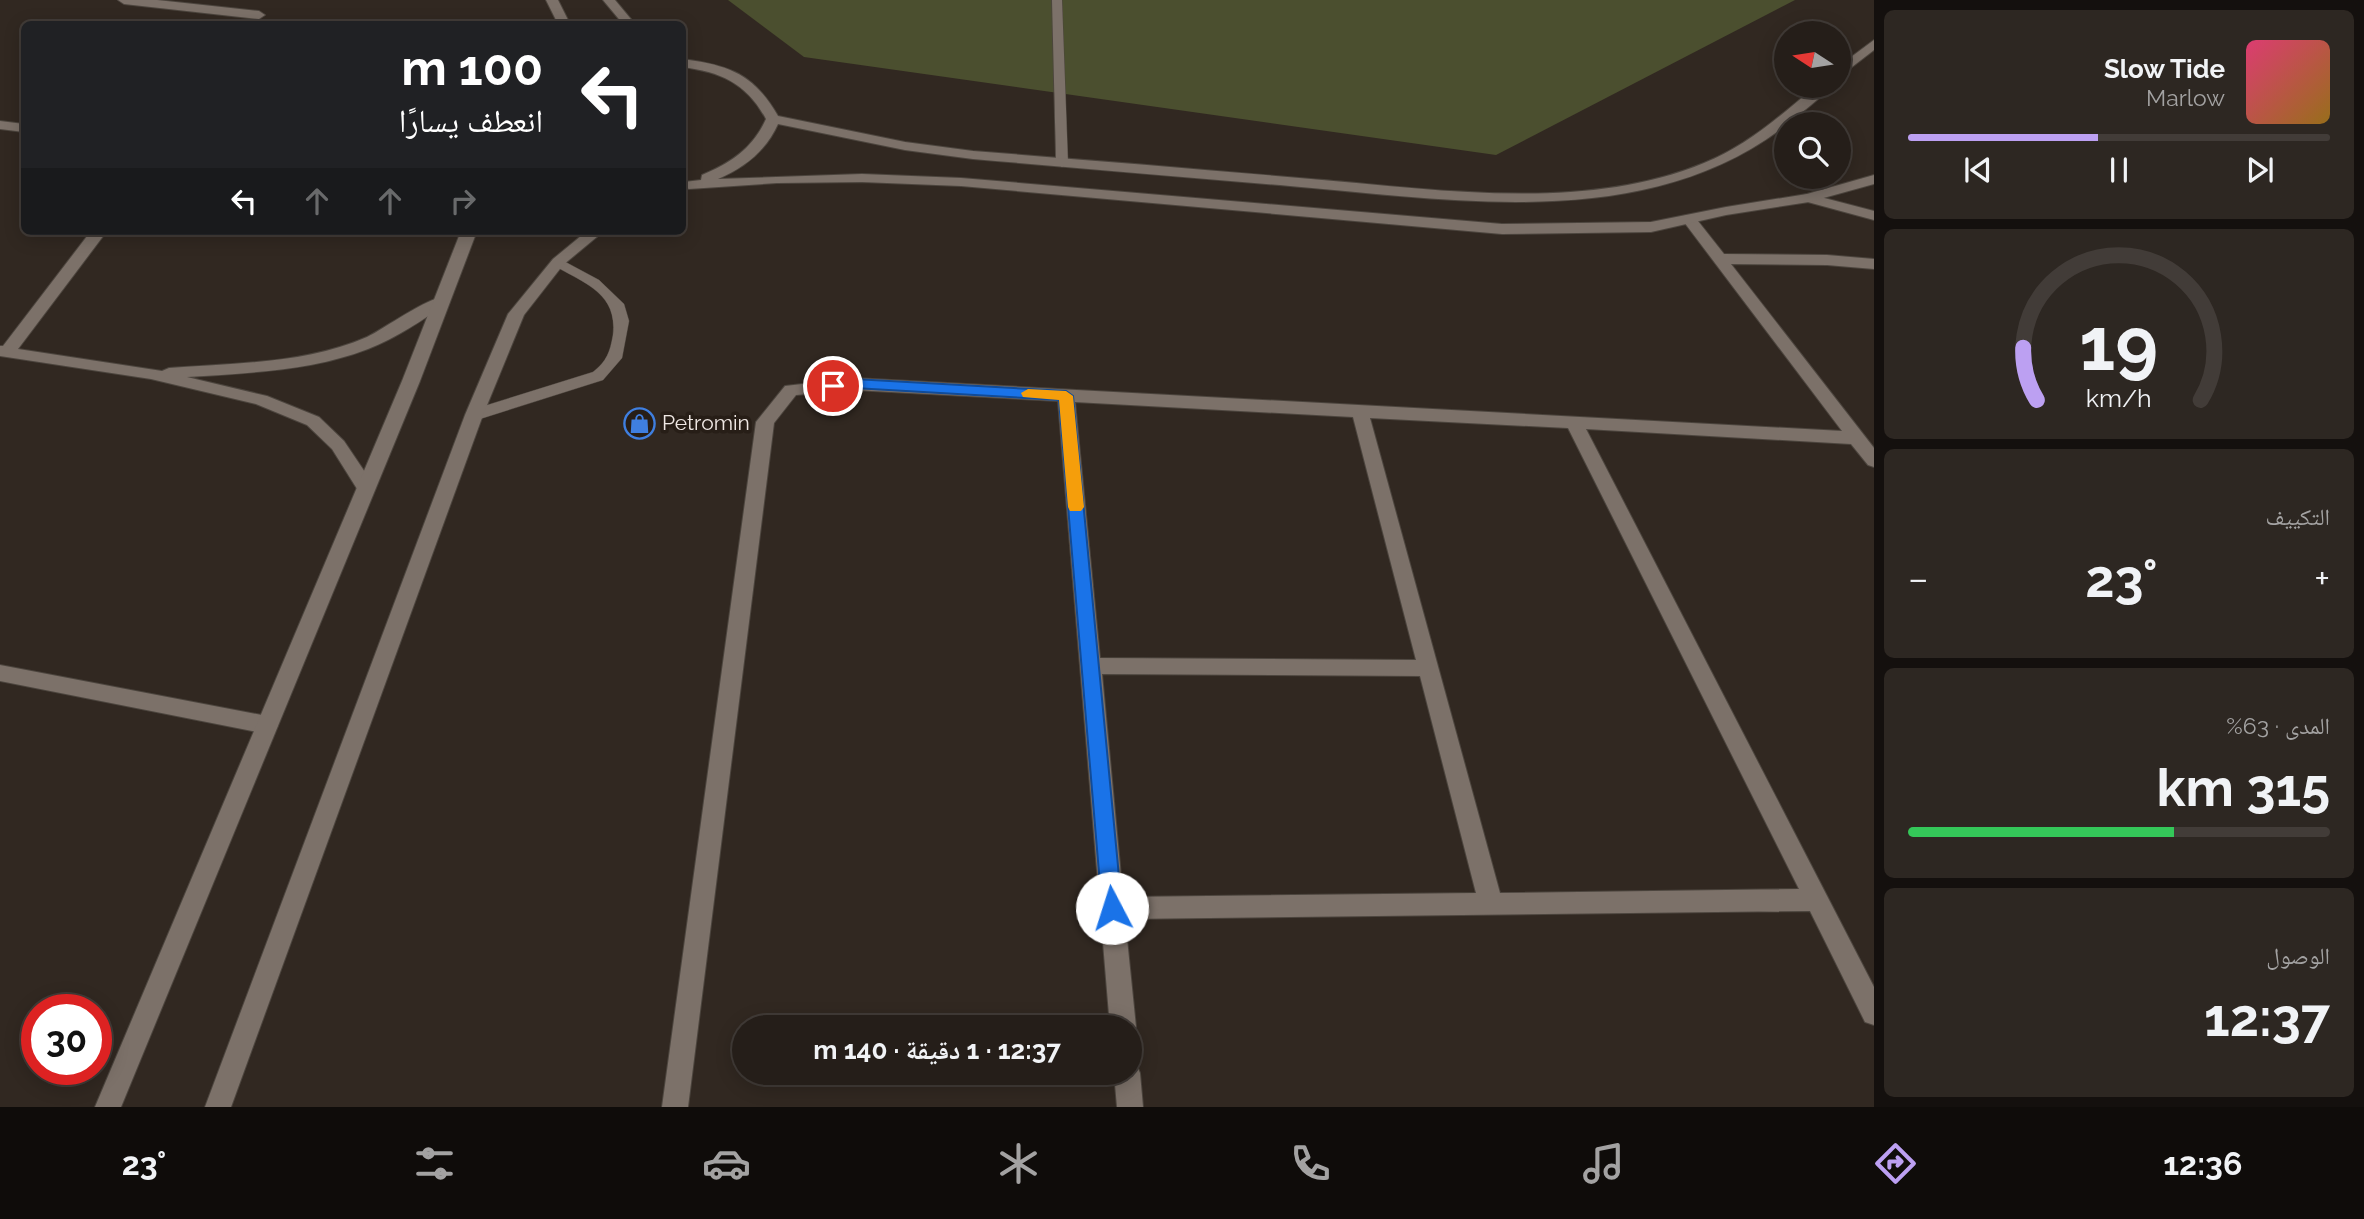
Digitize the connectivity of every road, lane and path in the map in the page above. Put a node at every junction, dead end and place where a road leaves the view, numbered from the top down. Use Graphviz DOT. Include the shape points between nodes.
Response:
graph roads {
  1 [pos="124,0"];
  2 [pos="552,0"];
  3 [pos="609,0"];
  4 [pos="1057,0"];
  5 [pos="258,16"];
  6 [pos="562,21"];
  7 [pos="626,21"];
  8 [pos="1874,44"];
  9 [pos="686,62"];
  10 [pos="1852,62"];
  11 [pos="1810,98"];
  12 [pos="772,118"];
  13 [pos="0,125"];
  14 [pos="21,128"];
  15 [pos="1062,163"];
  16 [pos="1874,178"];
  17 [pos="686,186"];
  18 [pos="1809,198"];
  19 [pos="1874,216"];
  20 [pos="1689,219"];
  21 [pos="96,235"];
  22 [pos="467,235"];
  23 [pos="591,235"];
  24 [pos="1719,259"];
  25 [pos="558,262"];
  26 [pos="1874,264"];
  27 [pos="442,300"];
  28 [pos="4,351"];
  29 [pos="151,374"];
  30 [pos="1066,396"];
  31 [pos="1360,411"];
  32 [pos="474,415"];
  33 [pos="1574,423"];
  34 [pos="1857,438"];
  35 [pos="1874,461"];
  36 [pos="366,487"];
  37 [pos="1090,666"];
  38 [pos="1429,668"];
  39 [pos="0,673"];
  40 [pos="267,725"];
  41 [pos="1817,900"];
  42 [pos="1491,904"];
  43 [pos="1112,908"];
  44 [pos="1874,1013"];
  45 [pos="1122,1015"];
  46 [pos="1128,1085"];
  47 [pos="108,1107"];
  48 [pos="218,1107"];
  49 [pos="675,1107"];
  50 [pos="1130,1107"];
  1 -- 5 [label="street"];
  2 -- 6 [label="street"];
  3 -- 7 [label="street"];
  4 -- 15 [label="lane"];
  8 -- 10 [label="street"];
  9 -- 12 [label="street" via="742,79 758,91"];
  11 -- 15 [label="street" via="1735,154 1704,167 1629,187 1562,197 1491,198"];
  12 -- 15 [label="street" via="905,146"];
  12 -- 17 [label="street" via="768,134 740,163"];
  13 -- 14 [label="street"];
  16 -- 18 [label="street"];
  17 -- 20 [label="street" via="777,178 961,182 1502,229 1651,227"];
  18 -- 19 [label="street"];
  18 -- 20 [label="street"];
  20 -- 24 [label="street"];
  21 -- 28 [label="street"];
  22 -- 27 [label="street"];
  23 -- 25 [label="street"];
  24 -- 26 [label="street"];
  24 -- 34 [label="street"];
  25 -- 32 [label="street" via="516,314"];
  25 -- 32 [label="lane" via="605,290 614,302 621,314 620,352 612,366 598,376"];
  27 -- 29 [label="street" via="393,332 350,350 279,364"];
  27 -- 36 [label="street"];
  28 -- 29 [label="street"];
  29 -- 36 [label="street" via="261,400 313,421 338,445"];
  30 -- 31 [label="street"];
  30 -- 37 [label="street"];
  30 -- 49 [label="street" via="854,384 791,390 765,422"];
  31 -- 33 [label="street"];
  31 -- 38 [label="street"];
  32 -- 48 [label="street"];
  33 -- 34 [label="street"];
  33 -- 41 [label="street"];
  34 -- 35 [label="street"];
  36 -- 40 [label="street"];
  37 -- 38 [label="street"];
  37 -- 43 [label="street"];
  38 -- 42 [label="street"];
  39 -- 40 [label="street"];
  40 -- 47 [label="street"];
  41 -- 42 [label="street"];
  41 -- 44 [label="street"];
  42 -- 43 [label="street"];
  43 -- 45 [label="street"];
  46 -- 50 [label="street"];
}
